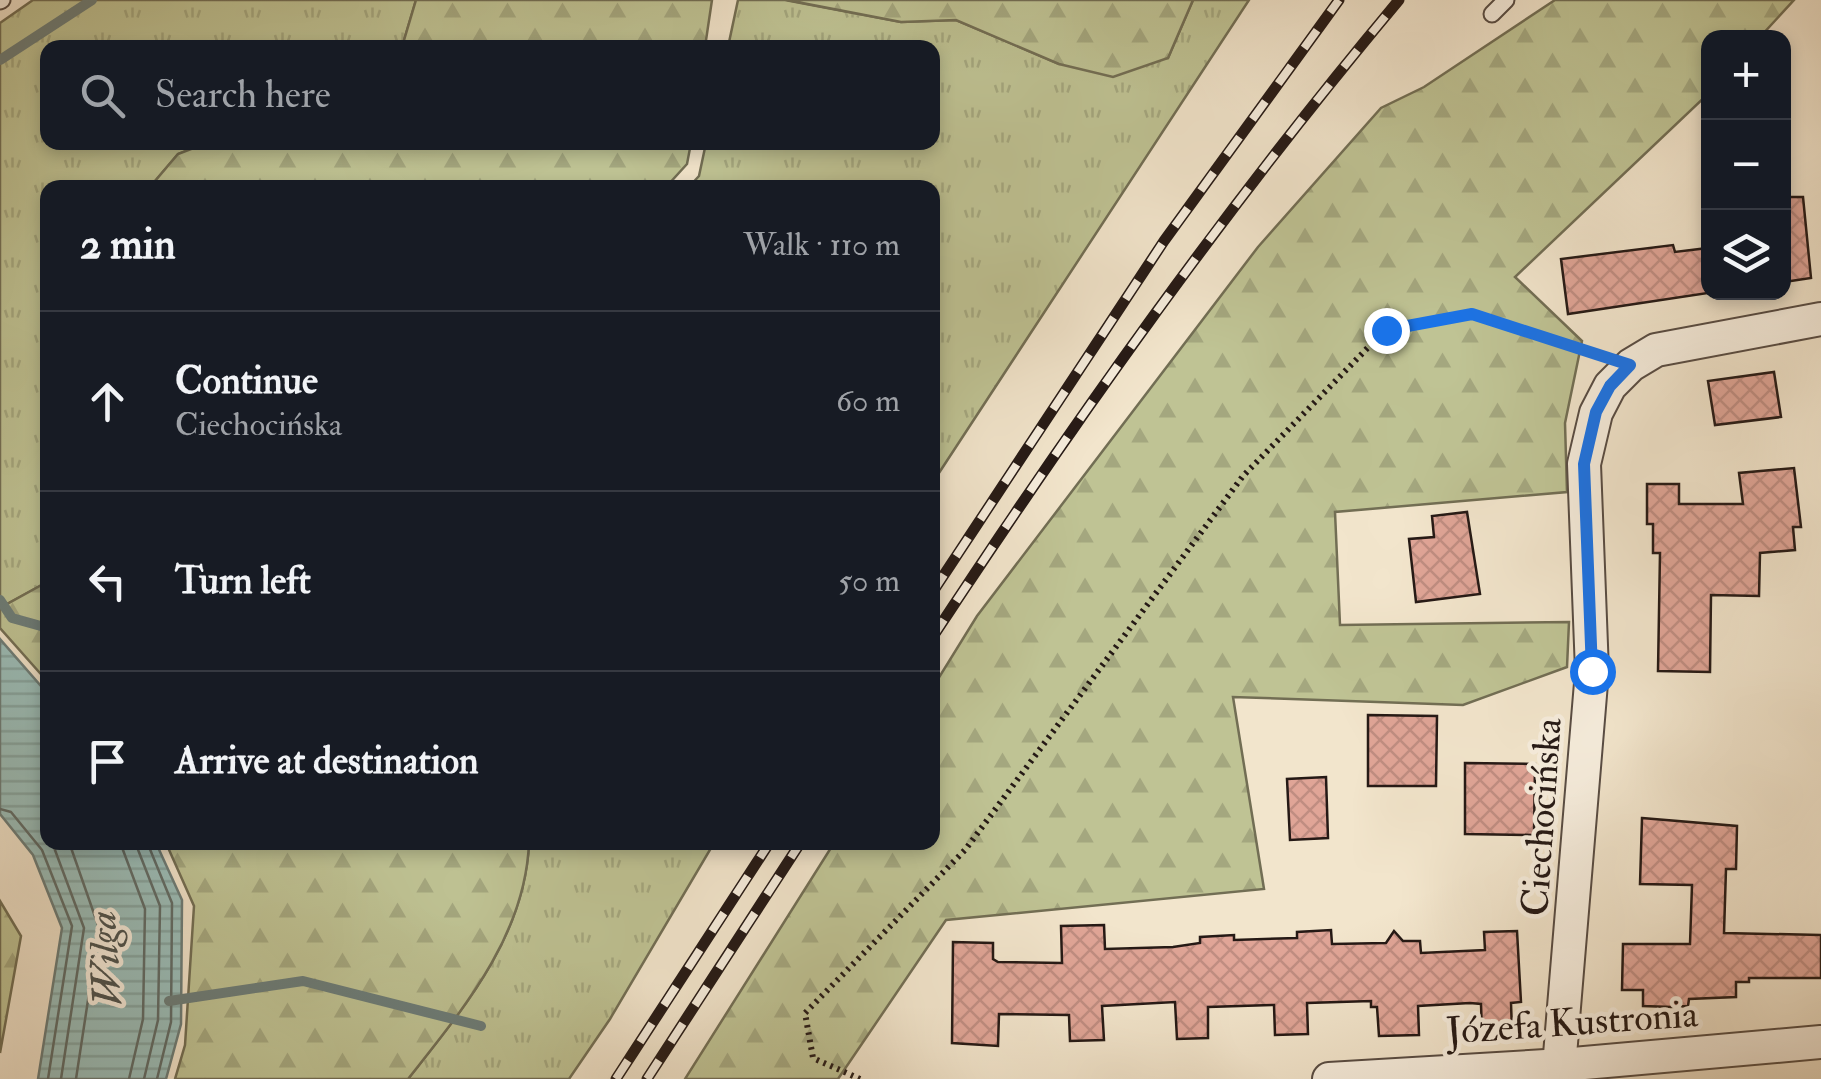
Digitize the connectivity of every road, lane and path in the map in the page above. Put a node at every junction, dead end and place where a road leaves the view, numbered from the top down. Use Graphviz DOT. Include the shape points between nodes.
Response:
graph roads {
  1 [pos="1506,0"];
  2 [pos="1492,14"];
  3 [pos="1821,318"];
  4 [pos="1630,365"];
  5 [pos="1821,1042"];
  6 [pos="1560,1072"];
  7 [pos="860,1079"];
  8 [pos="1329,1079"];
  1 -- 2 [label="lane"];
  3 -- 4 [label="street, Ciechocińska" via="1686,342"];
  4 -- 6 [label="street, Ciechocińska" via="1596,412 1584,464 1592,671"];
  4 -- 7 [label="path" via="1472,314 1386,330 1243,476 965,850 804,1013 813,1058"];
  5 -- 6 [label="street, Józefa Kustronia"];
  6 -- 8 [label="street, Józefa Kustronia"];
}
